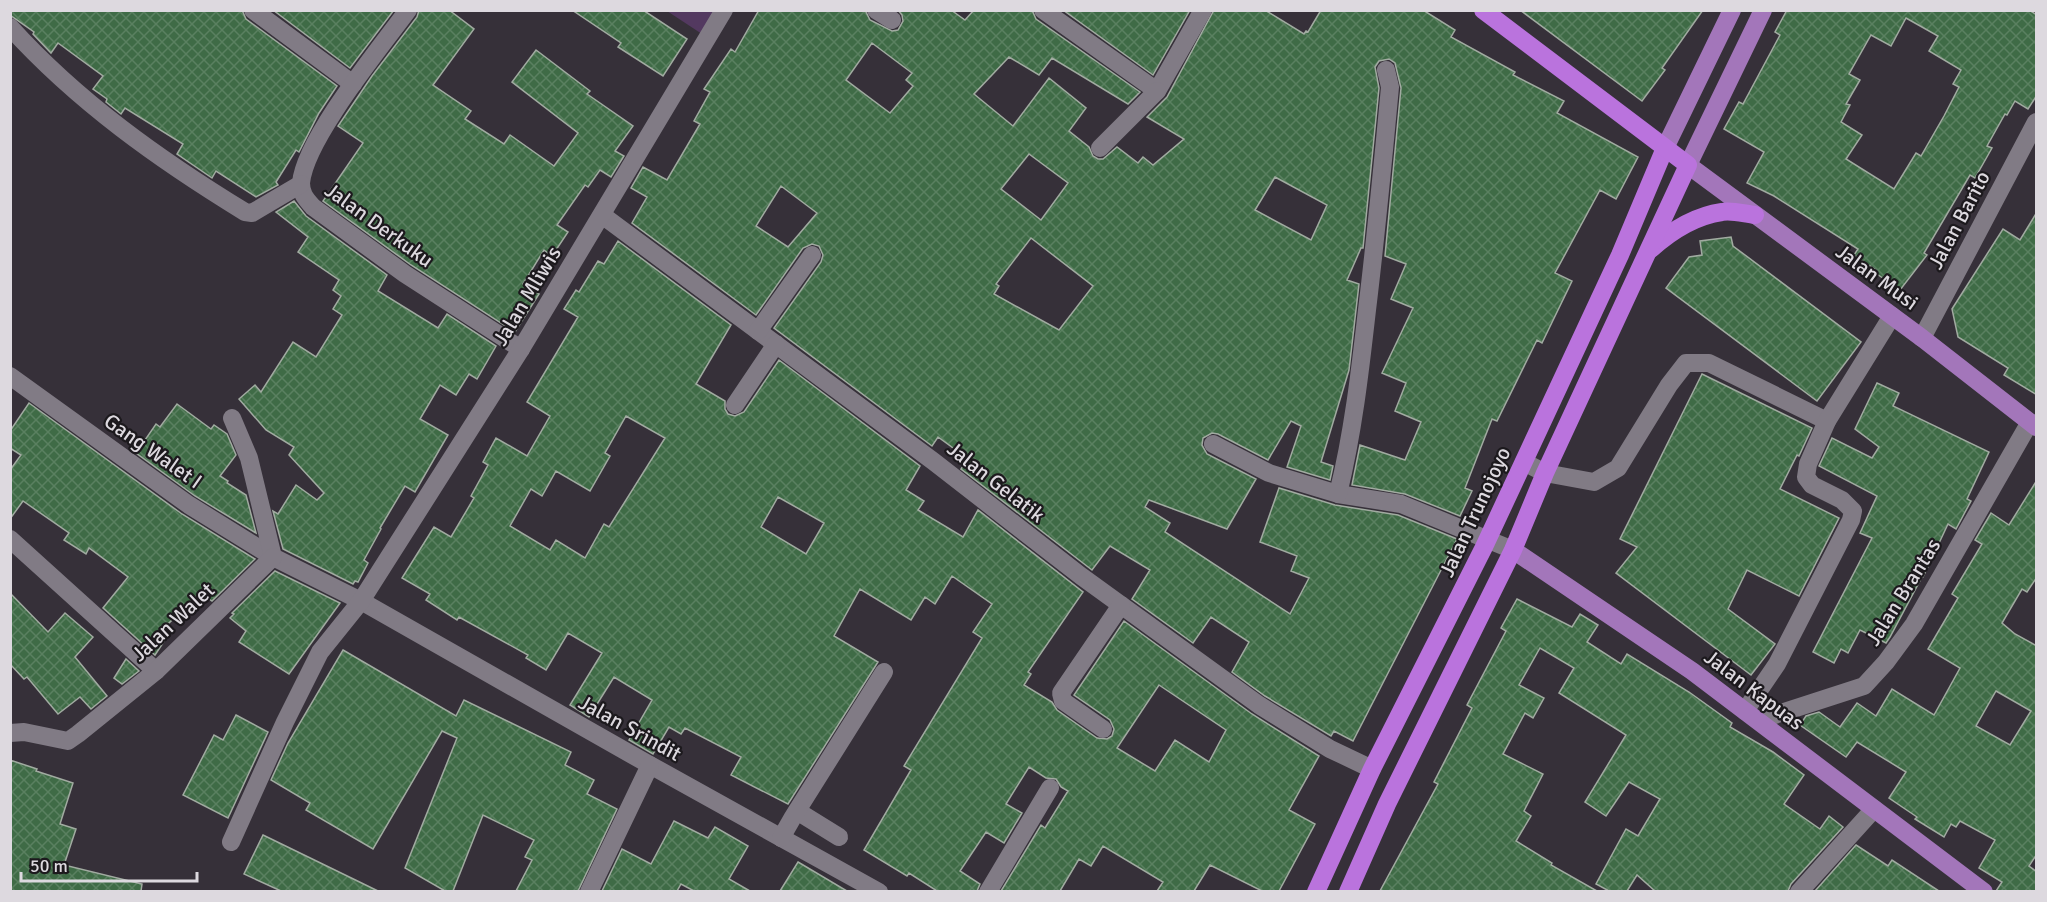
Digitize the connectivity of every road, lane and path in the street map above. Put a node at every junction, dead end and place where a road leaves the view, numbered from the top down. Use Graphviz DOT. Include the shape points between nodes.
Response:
graph roads {
  1 [pos="253,10"];
  2 [pos="408,10"];
  3 [pos="724,10"];
  4 [pos="1043,10"];
  5 [pos="1203,10"];
  6 [pos="1483,10"];
  7 [pos="1732,10"];
  8 [pos="1762,10"];
  9 [pos="10,27"];
  10 [pos="1386,70"];
  11 [pos="353,84"];
  12 [pos="1157,91"];
  13 [pos="2037,122"];
  14 [pos="1100,148"];
  15 [pos="1665,148"];
  16 [pos="1688,165"];
  17 [pos="301,184"];
  18 [pos="602,215"];
  19 [pos="1755,215"];
  20 [pos="1647,252"];
  21 [pos="812,255"];
  22 [pos="1892,316"];
  23 [pos="758,331"];
  24 [pos="1922,338"];
  25 [pos="776,344"];
  26 [pos="521,349"];
  27 [pos="10,376"];
  28 [pos="735,405"];
  29 [pos="232,418"];
  30 [pos="1827,422"];
  31 [pos="2033,425"];
  32 [pos="1213,444"];
  33 [pos="1524,462"];
  34 [pos="1545,473"];
  35 [pos="1338,494"];
  36 [pos="1488,538"];
  37 [pos="10,539"];
  38 [pos="1513,550"];
  39 [pos="273,557"];
  40 [pos="361,601"];
  41 [pos="1121,605"];
  42 [pos="156,671"];
  43 [pos="884,672"];
  44 [pos="1752,716"];
  45 [pos="1103,729"];
  46 [pos="10,733"];
  47 [pos="650,765"];
  48 [pos="1372,770"];
  49 [pos="1050,788"];
  50 [pos="1874,809"];
  51 [pos="797,811"];
  52 [pos="839,837"];
  53 [pos="782,838"];
  54 [pos="231,842"];
  55 [pos="590,891"];
  56 [pos="879,891"];
  57 [pos="988,891"];
  58 [pos="1316,891"];
  59 [pos="1348,891"];
  60 [pos="1799,891"];
  61 [pos="1984,891"];
  1 -- 11 [label="street"];
  2 -- 11 [label="street, Jalan Derkuku"];
  3 -- 18 [label="street, Jalan Mliwis"];
  4 -- 12 [label="street"];
  5 -- 12 [label="street"];
  6 -- 15 [label="highway"];
  7 -- 15 [label="main road"];
  8 -- 16 [label="main road"];
  9 -- 17 [label="street" via="76,93 184,174 245,212 252,213"];
  10 -- 35 [label="street" via="1390,87 1358,394"];
  11 -- 17 [label="street, Jalan Derkuku" via="322,132"];
  12 -- 14 [label="street"];
  13 -- 24 [label="street, Jalan Barito"];
  15 -- 16 [label="highway"];
  15 -- 33 [label="highway, Jalan Trunojoyo"];
  16 -- 19 [label="main road, Jalan Musi"];
  16 -- 20 [label="highway"];
  17 -- 26 [label="street, Jalan Derkuku" via="303,196 314,207 405,274"];
  18 -- 23 [label="street, Jalan Gelatik"];
  18 -- 26 [label="street, Jalan Mliwis"];
  19 -- 20 [label="highway" via="1723,212 1688,222"];
  19 -- 22 [label="main road, Jalan Musi"];
  20 -- 34 [label="highway"];
  21 -- 23 [label="street"];
  22 -- 24 [label="main road, Jalan Musi"];
  22 -- 30 [label="street"];
  23 -- 25 [label="street, Jalan Gelatik"];
  24 -- 31 [label="main road, Jalan Musi"];
  25 -- 28 [label="street"];
  25 -- 41 [label="street, Jalan Gelatik"];
  26 -- 40 [label="street, Jalan Mliwis"];
  27 -- 39 [label="street, Gang Walet I" via="189,505"];
  29 -- 39 [label="street" via="249,458"];
  30 -- 34 [label="street" via="1709,363 1686,363 1618,468 1594,482"];
  30 -- 44 [label="street" via="1806,477 1812,485 1842,500 1853,511 1851,520"];
  31 -- 44 [label="street, Jalan Brantas" via="1914,624 1864,687"];
  32 -- 35 [label="street, Jalan Kapuas" via="1269,473"];
  33 -- 34 [label="street"];
  33 -- 36 [label="highway, Jalan Trunojoyo"];
  34 -- 38 [label="highway"];
  35 -- 36 [label="street, Jalan Kapuas" via="1401,504"];
  36 -- 38 [label="street, Jalan Kapuas"];
  36 -- 48 [label="highway, Jalan Trunojoyo"];
  37 -- 42 [label="street"];
  38 -- 44 [label="main road, Jalan Kapuas"];
  38 -- 59 [label="highway"];
  39 -- 40 [label="street"];
  39 -- 42 [label="street, Jalan Walet"];
  40 -- 47 [label="street, Jalan Srindit"];
  40 -- 54 [label="street, Jalan Mliwis" via="320,652"];
  41 -- 45 [label="street" via="1061,693 1063,701"];
  41 -- 48 [label="street, Jalan Gelatik" via="1259,705"];
  42 -- 46 [label="street, Jalan Walet" via="73,737"];
  43 -- 51 [label="street"];
  44 -- 50 [label="main road, Jalan Kapuas"];
  47 -- 53 [label="street, Jalan Srindit"];
  47 -- 55 [label="street"];
  48 -- 58 [label="highway, Jalan Trunojoyo"];
  49 -- 57 [label="street"];
  50 -- 60 [label="street"];
  50 -- 61 [label="main road, Jalan Kapuas"];
  51 -- 52 [label="street"];
  51 -- 53 [label="street"];
  53 -- 56 [label="street, Jalan Srindit"];
}
